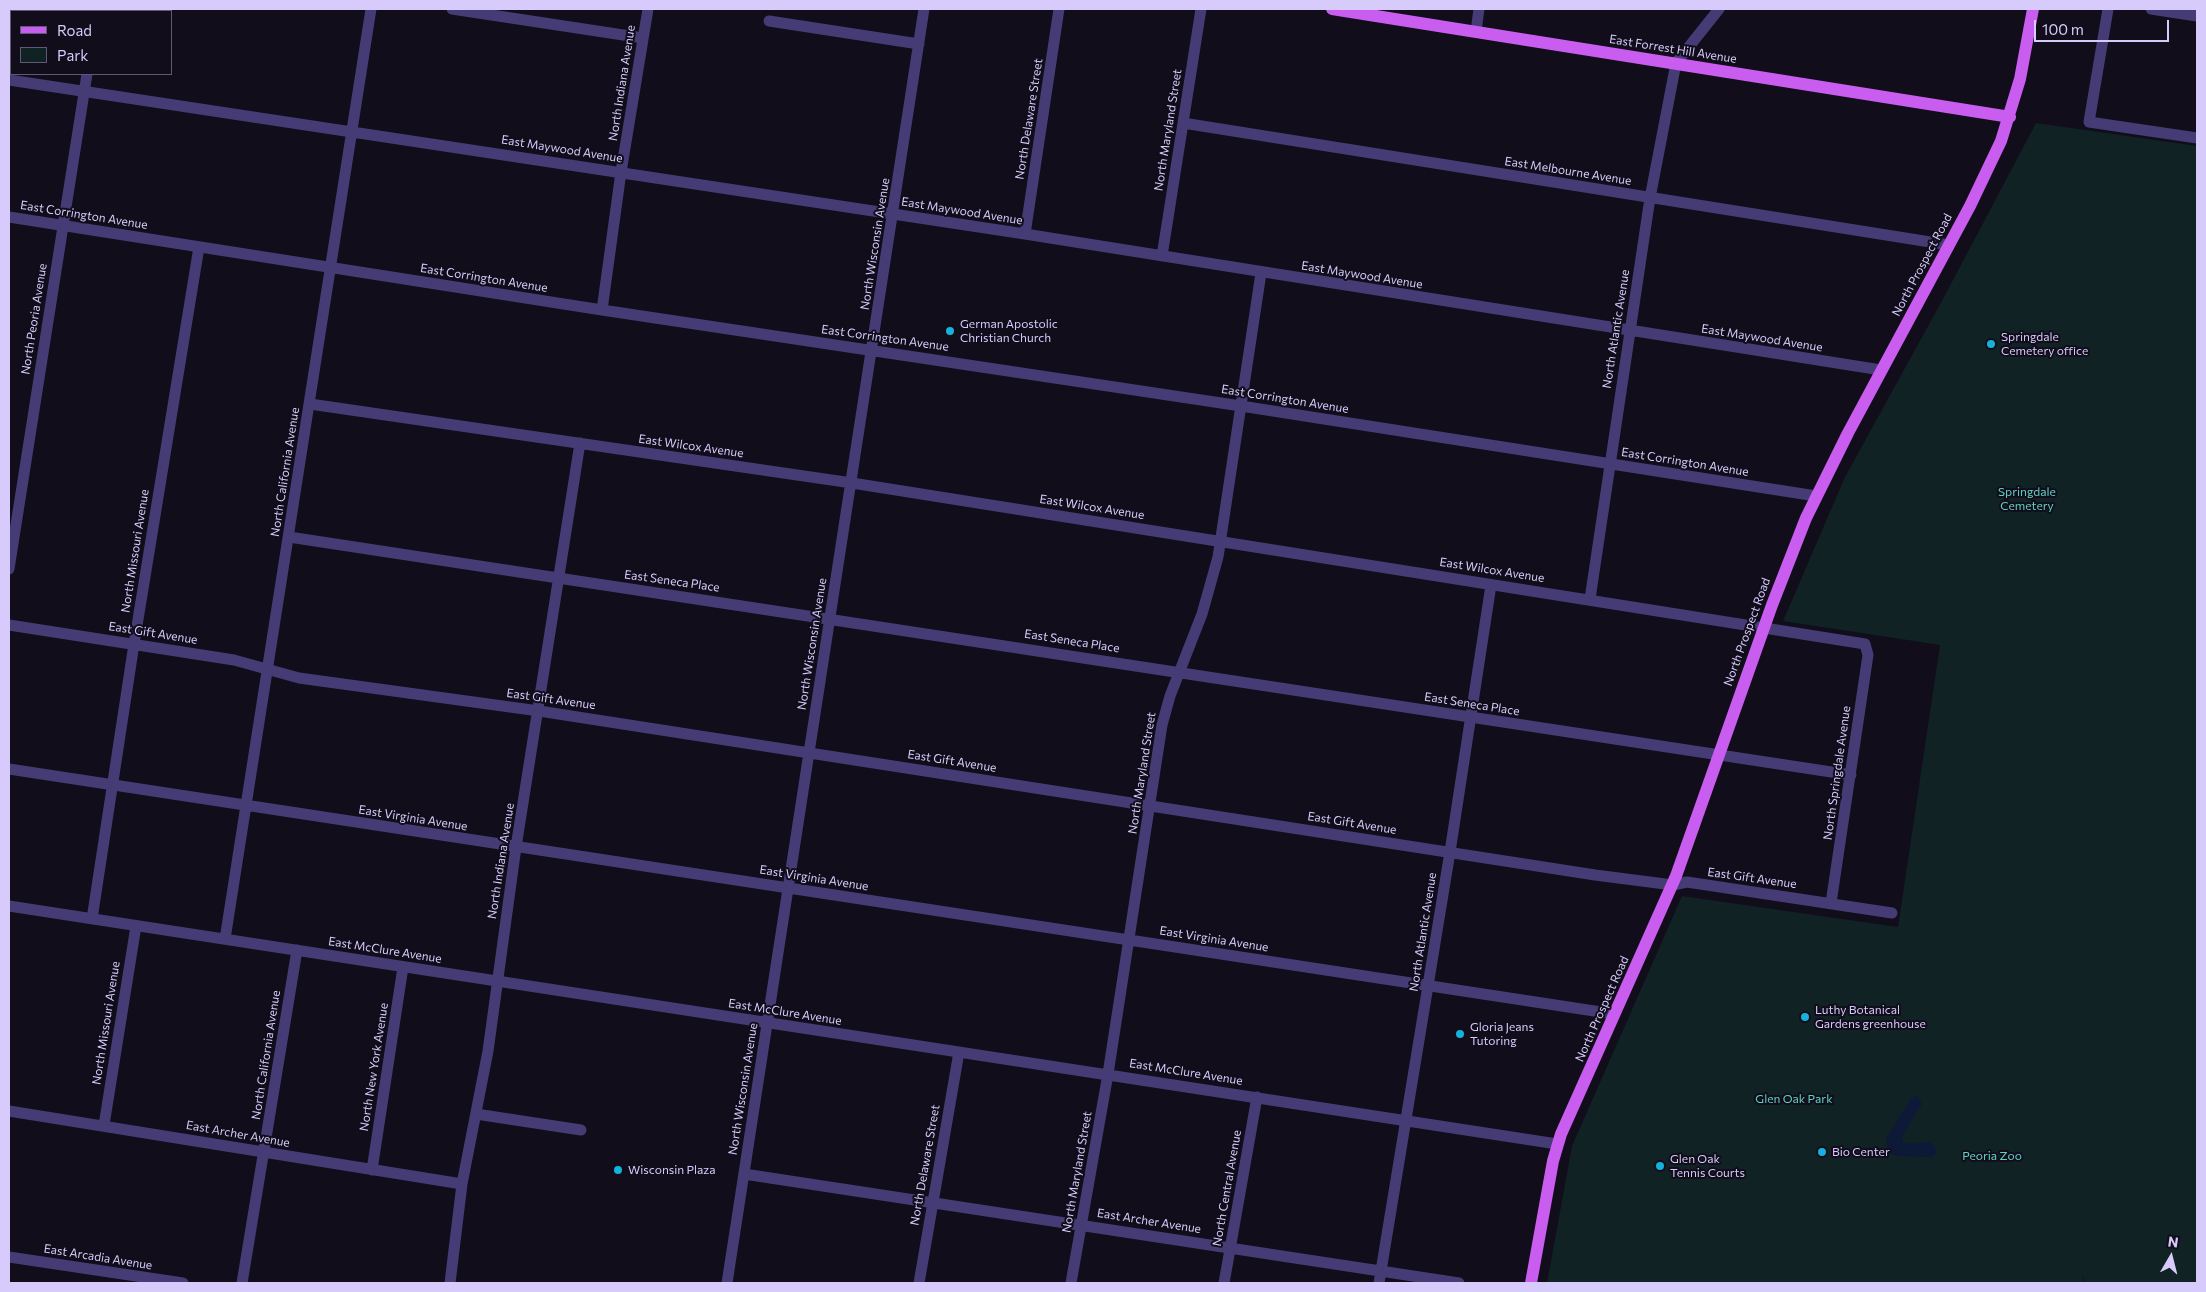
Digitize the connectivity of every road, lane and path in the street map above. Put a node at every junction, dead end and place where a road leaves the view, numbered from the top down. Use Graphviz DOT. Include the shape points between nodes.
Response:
graph roads {
  1 [pos="371,9"];
  2 [pos="452,9"];
  3 [pos="648,9"];
  4 [pos="924,9"];
  5 [pos="1059,9"];
  6 [pos="1201,9"];
  7 [pos="1332,9"];
  8 [pos="1480,9"];
  9 [pos="1720,9"];
  10 [pos="2034,9"];
  11 [pos="2108,9"];
  12 [pos="2151,9"];
  13 [pos="2197,16"];
  14 [pos="769,21"];
  15 [pos="1476,31"];
  16 [pos="644,38"];
  17 [pos="919,44"];
  18 [pos="1676,63"];
  19 [pos="87,75"];
  20 [pos="9,80"];
  21 [pos="84,92"];
  22 [pos="2010,116"];
  23 [pos="1183,123"];
  24 [pos="352,131"];
  25 [pos="2197,138"];
  26 [pos="621,172"];
  27 [pos="1650,198"];
  28 [pos="893,214"];
  29 [pos="9,217"];
  30 [pos="63,226"];
  31 [pos="1025,234"];
  32 [pos="1949,245"];
  33 [pos="199,247"];
  34 [pos="1162,256"];
  35 [pos="330,268"];
  36 [pos="1261,273"];
  37 [pos="602,310"];
  38 [pos="1630,331"];
  39 [pos="872,350"];
  40 [pos="1881,370"];
  41 [pos="310,404"];
  42 [pos="1240,406"];
  43 [pos="580,443"];
  44 [pos="1610,464"];
  45 [pos="852,483"];
  46 [pos="1816,496"];
  47 [pos="289,537"];
  48 [pos="1221,541"];
  49 [pos="9,569"];
  50 [pos="559,578"];
  51 [pos="1491,584"];
  52 [pos="1590,599"];
  53 [pos="830,618"];
  54 [pos="9,625"];
  55 [pos="1763,628"];
  56 [pos="134,644"];
  57 [pos="1867,646"];
  58 [pos="267,668"];
  59 [pos="1180,672"];
  60 [pos="539,711"];
  61 [pos="1471,717"];
  62 [pos="809,753"];
  63 [pos="1718,755"];
  64 [pos="9,769"];
  65 [pos="1851,775"];
  66 [pos="113,785"];
  67 [pos="246,806"];
  68 [pos="1150,806"];
  69 [pos="516,848"];
  70 [pos="1450,852"];
  71 [pos="1673,885"];
  72 [pos="788,888"];
  73 [pos="1831,903"];
  74 [pos="9,906"];
  75 [pos="1892,913"];
  76 [pos="92,919"];
  77 [pos="136,926"];
  78 [pos="225,939"];
  79 [pos="1129,940"];
  80 [pos="297,950"];
  81 [pos="403,967"];
  82 [pos="497,982"];
  83 [pos="1428,986"];
  84 [pos="1614,1014"];
  85 [pos="767,1022"];
  86 [pos="959,1052"];
  87 [pos="1108,1074"];
  88 [pos="1257,1097"];
  89 [pos="9,1111"];
  90 [pos="476,1114"];
  91 [pos="1406,1120"];
  92 [pos="104,1125"];
  93 [pos="581,1130"];
  94 [pos="1557,1144"];
  95 [pos="265,1153"];
  96 [pos="372,1170"];
  97 [pos="744,1174"];
  98 [pos="462,1184"];
  99 [pos="933,1202"];
  100 [pos="1081,1225"];
  101 [pos="1230,1248"];
  102 [pos="9,1257"];
  103 [pos="1381,1270"];
  104 [pos="183,1283"];
  105 [pos="242,1283"];
  106 [pos="450,1283"];
  107 [pos="727,1283"];
  108 [pos="918,1283"];
  109 [pos="1071,1283"];
  110 [pos="1224,1283"];
  111 [pos="1379,1283"];
  112 [pos="1460,1283"];
  113 [pos="1531,1283"];
  1 -- 24 [label="street, North California Avenue"];
  2 -- 16 [label="street"];
  3 -- 16 [label="street, North Indiana Avenue"];
  4 -- 17 [label="street, North Wisconsin Avenue"];
  5 -- 31 [label="street, North Delaware Street"];
  6 -- 23 [label="street, North Maryland Street"];
  7 -- 15 [label="main road, East Forrest Hill Avenue"];
  8 -- 15 [label="street"];
  9 -- 18 [label="street"];
  10 -- 22 [label="main road, North Prospect Road"];
  11 -- 25 [label="street" via="2089,122"];
  12 -- 13 [label="street"];
  14 -- 17 [label="street"];
  15 -- 18 [label="main road, East Forrest Hill Avenue"];
  16 -- 26 [label="street, North Indiana Avenue"];
  17 -- 28 [label="street, North Wisconsin Avenue"];
  18 -- 22 [label="main road, East Forrest Hill Avenue"];
  18 -- 27 [label="street, North Atlantic Avenue"];
  19 -- 21 [label="street, North Peoria Avenue"];
  20 -- 21 [label="street, East Maywood Avenue"];
  21 -- 24 [label="street, East Maywood Avenue"];
  21 -- 30 [label="street, North Peoria Avenue"];
  22 -- 32 [label="main road, North Prospect Road" via="1988,170"];
  23 -- 27 [label="street, East Melbourne Avenue"];
  23 -- 34 [label="street, North Maryland Street"];
  24 -- 26 [label="street, East Maywood Avenue"];
  24 -- 35 [label="street, North California Avenue"];
  26 -- 28 [label="street, East Maywood Avenue"];
  26 -- 37 [label="street, North Indiana Avenue"];
  27 -- 32 [label="street, East Melbourne Avenue"];
  27 -- 38 [label="street, North Atlantic Avenue"];
  28 -- 31 [label="street, East Maywood Avenue"];
  28 -- 39 [label="street, North Wisconsin Avenue"];
  29 -- 30 [label="street, East Corrington Avenue"];
  30 -- 33 [label="street, East Corrington Avenue"];
  30 -- 49 [label="street, North Peoria Avenue"];
  31 -- 34 [label="street, East Maywood Avenue"];
  32 -- 40 [label="main road, North Prospect Road"];
  33 -- 35 [label="street, East Corrington Avenue"];
  33 -- 56 [label="street, North Missouri Avenue"];
  34 -- 36 [label="street, East Maywood Avenue"];
  35 -- 37 [label="street, East Corrington Avenue"];
  35 -- 41 [label="street, North California Avenue"];
  36 -- 38 [label="street, East Maywood Avenue"];
  36 -- 42 [label="street, North Maryland Street"];
  37 -- 39 [label="street, East Corrington Avenue"];
  38 -- 40 [label="street, East Maywood Avenue"];
  38 -- 44 [label="street, North Atlantic Avenue"];
  39 -- 42 [label="street, East Corrington Avenue"];
  39 -- 45 [label="street, North Wisconsin Avenue"];
  40 -- 46 [label="main road, North Prospect Road"];
  41 -- 43 [label="street, East Wilcox Avenue"];
  41 -- 47 [label="street, North California Avenue"];
  42 -- 44 [label="street, East Corrington Avenue"];
  42 -- 48 [label="street, North Maryland Street"];
  43 -- 45 [label="street, East Wilcox Avenue"];
  43 -- 50 [label="street, North Indiana Avenue"];
  44 -- 46 [label="street, East Corrington Avenue"];
  44 -- 52 [label="street, North Atlantic Avenue"];
  45 -- 48 [label="street, East Wilcox Avenue"];
  45 -- 53 [label="street, North Wisconsin Avenue"];
  46 -- 55 [label="main road, North Prospect Road"];
  47 -- 50 [label="street, East Seneca Place"];
  47 -- 58 [label="street, North California Avenue"];
  48 -- 51 [label="street, East Wilcox Avenue"];
  48 -- 59 [label="street, North Maryland Street" via="1204,607"];
  50 -- 53 [label="street, East Seneca Place"];
  50 -- 60 [label="street, North Indiana Avenue"];
  51 -- 52 [label="street, East Wilcox Avenue"];
  51 -- 61 [label="street, North Atlantic Avenue"];
  52 -- 55 [label="street, East Wilcox Avenue"];
  53 -- 59 [label="street, East Seneca Place"];
  53 -- 62 [label="street, North Wisconsin Avenue"];
  54 -- 56 [label="street, East Gift Avenue"];
  55 -- 57 [label="street, East Wilcox Avenue"];
  55 -- 63 [label="main road, North Prospect Road"];
  56 -- 58 [label="street, East Gift Avenue"];
  56 -- 66 [label="street, North Missouri Avenue"];
  57 -- 65 [label="street, North Springdale Avenue"];
  58 -- 60 [label="street, East Gift Avenue" via="299,678"];
  58 -- 67 [label="street, North California Avenue"];
  59 -- 61 [label="street, East Seneca Place"];
  59 -- 68 [label="street, North Maryland Street" via="1166,709"];
  60 -- 62 [label="street, East Gift Avenue"];
  60 -- 69 [label="street, North Indiana Avenue"];
  61 -- 63 [label="street, East Seneca Place"];
  61 -- 70 [label="street, North Atlantic Avenue"];
  62 -- 68 [label="street, East Gift Avenue"];
  62 -- 72 [label="street, North Wisconsin Avenue"];
  63 -- 65 [label="street, East Seneca Place"];
  63 -- 71 [label="main road, North Prospect Road"];
  64 -- 66 [label="street, East Virginia Avenue"];
  65 -- 73 [label="street, North Springdale Avenue"];
  66 -- 67 [label="street, East Virginia Avenue"];
  66 -- 76 [label="street, North Missouri Avenue"];
  67 -- 69 [label="street, East Virginia Avenue"];
  67 -- 78 [label="street, North California Avenue"];
  68 -- 70 [label="street, East Gift Avenue"];
  68 -- 79 [label="street, North Maryland Street"];
  69 -- 72 [label="street, East Virginia Avenue"];
  69 -- 82 [label="street, North Indiana Avenue"];
  70 -- 71 [label="street, East Gift Avenue"];
  70 -- 83 [label="street, North Atlantic Avenue"];
  71 -- 73 [label="street, East Gift Avenue" via="1687,882"];
  71 -- 84 [label="main road, North Prospect Road"];
  72 -- 79 [label="street, East Virginia Avenue"];
  72 -- 85 [label="street, North Wisconsin Avenue"];
  73 -- 75 [label="street, East Gift Avenue"];
  74 -- 76 [label="street, East McClure Avenue"];
  76 -- 77 [label="street, East McClure Avenue"];
  77 -- 78 [label="street, East McClure Avenue"];
  77 -- 92 [label="street, North Missouri Avenue"];
  78 -- 80 [label="street, East McClure Avenue"];
  79 -- 83 [label="street, East Virginia Avenue"];
  79 -- 87 [label="street, North Maryland Street"];
  80 -- 81 [label="street, East McClure Avenue"];
  80 -- 95 [label="street, North California Avenue"];
  81 -- 82 [label="street, East McClure Avenue"];
  81 -- 96 [label="street, North New York Avenue"];
  82 -- 85 [label="street, East McClure Avenue"];
  82 -- 90 [label="street, North Indiana Avenue"];
  83 -- 84 [label="street, East Virginia Avenue"];
  83 -- 91 [label="street, North Atlantic Avenue"];
  84 -- 94 [label="main road, North Prospect Road"];
  85 -- 86 [label="street, East McClure Avenue"];
  85 -- 97 [label="street, North Wisconsin Avenue"];
  86 -- 87 [label="street, East McClure Avenue"];
  86 -- 99 [label="street, North Delaware Street"];
  87 -- 88 [label="street, East McClure Avenue"];
  87 -- 100 [label="street, North Maryland Street"];
  88 -- 91 [label="street, East McClure Avenue"];
  88 -- 101 [label="street, North Central Avenue"];
  89 -- 92 [label="street, East Archer Avenue"];
  90 -- 93 [label="street"];
  90 -- 98 [label="street, North Indiana Avenue"];
  91 -- 94 [label="street, East McClure Avenue"];
  91 -- 103 [label="street, North Atlantic Avenue"];
  92 -- 95 [label="street, East Archer Avenue"];
  94 -- 113 [label="main road, North Prospect Road"];
  95 -- 96 [label="street, East Archer Avenue"];
  95 -- 105 [label="street, North California Avenue"];
  96 -- 98 [label="street, East Archer Avenue"];
  97 -- 99 [label="street, East Archer Avenue"];
  97 -- 107 [label="street, North Wisconsin Avenue"];
  98 -- 106 [label="street, North Indiana Avenue"];
  99 -- 100 [label="street, East Archer Avenue"];
  99 -- 108 [label="street, North Delaware Street"];
  100 -- 101 [label="street, East Archer Avenue"];
  100 -- 109 [label="street, North Maryland Street"];
  101 -- 103 [label="street, East Archer Avenue"];
  101 -- 110 [label="street, North Central Avenue"];
  102 -- 104 [label="street, East Arcadia Avenue"];
  103 -- 111 [label="street, North Atlantic Avenue"];
  103 -- 112 [label="street, East Archer Avenue"];
}
